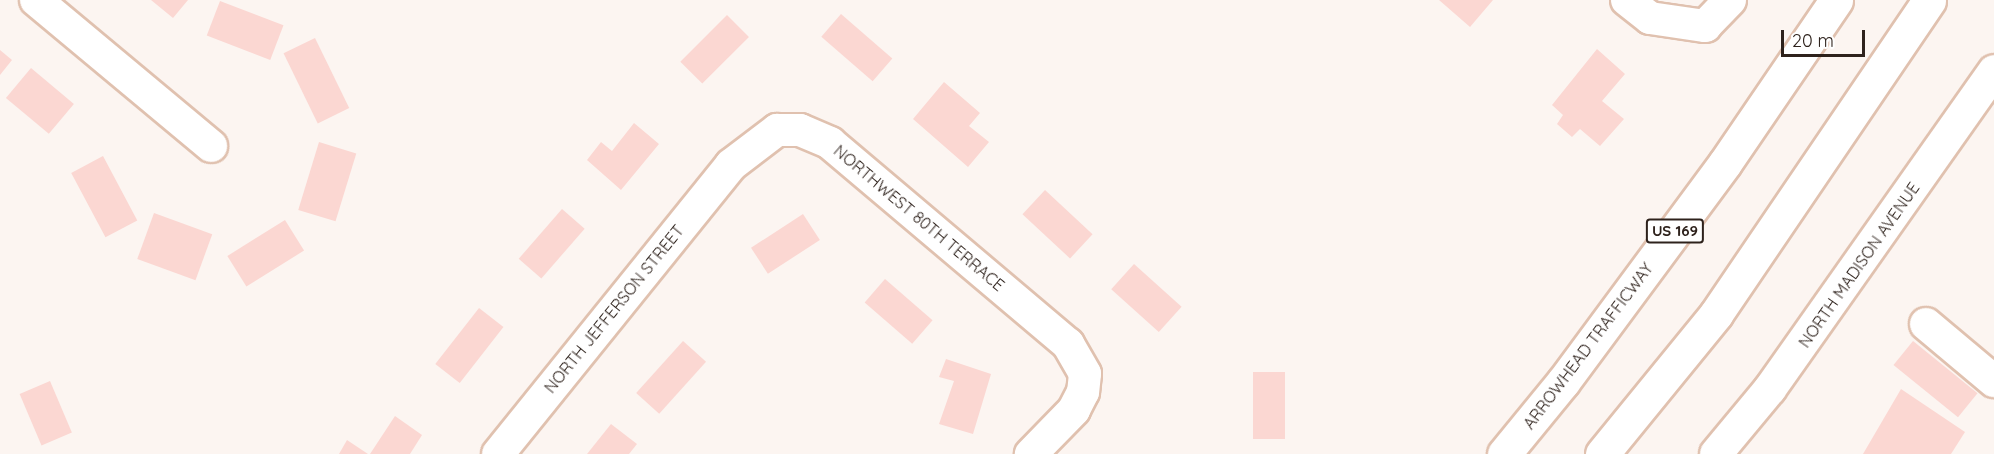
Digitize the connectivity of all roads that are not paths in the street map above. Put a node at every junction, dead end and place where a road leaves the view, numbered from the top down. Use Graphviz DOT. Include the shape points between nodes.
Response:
graph roads {
  1 [pos="36,0"];
  2 [pos="1627,0"];
  3 [pos="1730,0"];
  4 [pos="1836,0"];
  5 [pos="1929,0"];
  6 [pos="1994,71"];
  7 [pos="211,146"];
  8 [pos="731,165"];
  9 [pos="1926,324"];
  10 [pos="1994,381"];
  11 [pos="498,454"];
  12 [pos="1031,454"];
  13 [pos="1504,454"];
  14 [pos="1602,454"];
  15 [pos="1716,454"];
  1 -- 7 [label="street"];
  2 -- 3 [label="street" via="1650,18 1705,26"];
  4 -- 13 [label="highway, ARROWHEAD TRAFFICWAY / US 169" via="1725,164 1563,382"];
  5 -- 14 [label="highway" via="1716,314"];
  6 -- 15 [label="street, NORTH MADISON AVENUE" via="1784,369"];
  8 -- 11 [label="street, NORTH JEFFERSON STREET"];
  8 -- 12 [label="street, NORTHWEST 80TH TERRACE" via="777,129 800,130 830,143 1068,344 1085,374 1083,392 1074,410"];
  9 -- 10 [label="street"];
}
